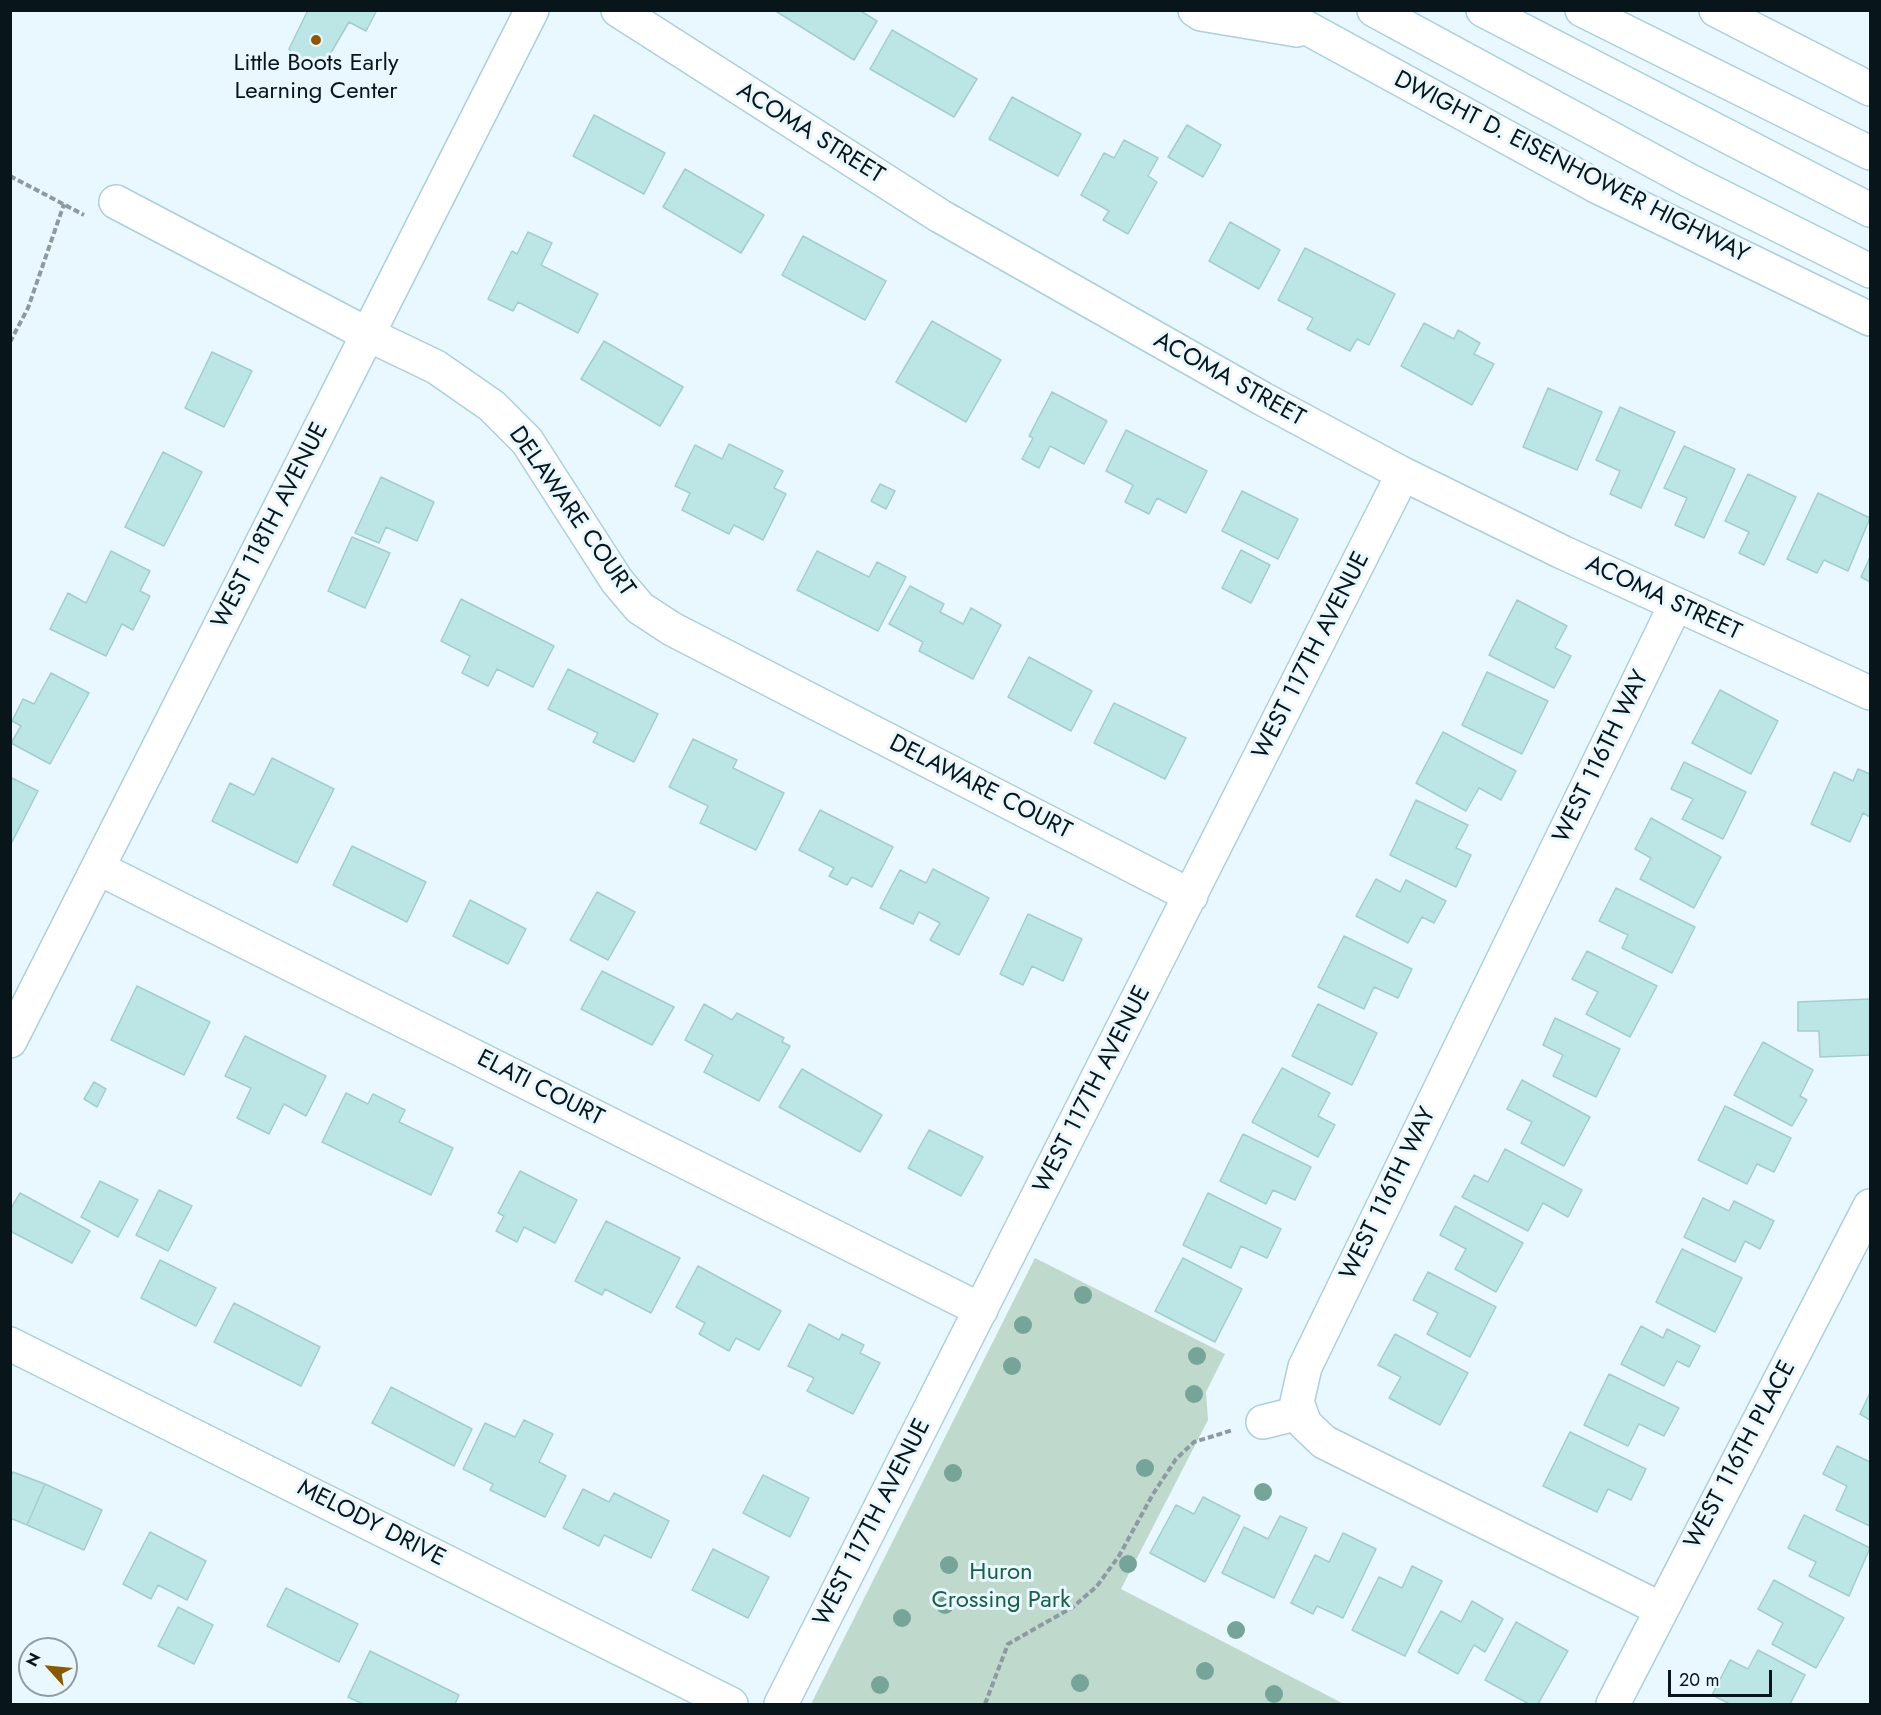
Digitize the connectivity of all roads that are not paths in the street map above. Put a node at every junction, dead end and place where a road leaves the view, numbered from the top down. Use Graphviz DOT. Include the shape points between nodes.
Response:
graph roads {
  1 [pos="532,10"];
  2 [pos="618,10"];
  3 [pos="1195,10"];
  4 [pos="1274,10"];
  5 [pos="1374,10"];
  6 [pos="1483,10"];
  7 [pos="1582,10"];
  8 [pos="1716,10"];
  9 [pos="1311,32"];
  10 [pos="1870,89"];
  11 [pos="1870,153"];
  12 [pos="116,202"];
  13 [pos="1870,210"];
  14 [pos="1870,271"];
  15 [pos="1870,319"];
  16 [pos="368,334"];
  17 [pos="1403,474"];
  18 [pos="1675,606"];
  19 [pos="1870,693"];
  20 [pos="98,868"];
  21 [pos="1191,896"];
  22 [pos="10,1041"];
  23 [pos="1870,1206"];
  24 [pos="981,1310"];
  25 [pos="10,1344"];
  26 [pos="1299,1413"];
  27 [pos="1263,1422"];
  28 [pos="1661,1609"];
  29 [pos="731,1704"];
  30 [pos="781,1704"];
  31 [pos="1613,1704"];
  1 -- 16 [label="main road, WEST 118TH AVENUE"];
  2 -- 17 [label="main road, ACOMA STREET" via="939,216"];
  3 -- 9 [label="main road"];
  4 -- 9 [label="main road, DWIGHT D. EISENHOWER HIGHWAY"];
  5 -- 14 [label="main road" via="1690,181"];
  6 -- 13 [label="main road"];
  7 -- 11 [label="main road"];
  8 -- 10 [label="main road"];
  9 -- 15 [label="main road, DWIGHT D. EISENHOWER HIGHWAY" via="1596,186"];
  12 -- 16 [label="main road, DELAWARE COURT"];
  16 -- 20 [label="main road, WEST 118TH AVENUE"];
  16 -- 21 [label="main road, DELAWARE COURT" via="436,367 499,413 527,441 617,581 640,608 672,629"];
  17 -- 18 [label="main road, ACOMA STREET"];
  17 -- 21 [label="main road, WEST 117TH AVENUE"];
  18 -- 19 [label="main road, ACOMA STREET"];
  18 -- 26 [label="main road, WEST 116TH WAY" via="1305,1367 1298,1389"];
  20 -- 22 [label="main road, WEST 118TH AVENUE"];
  20 -- 24 [label="main road, ELATI COURT"];
  21 -- 24 [label="main road, WEST 117TH AVENUE"];
  23 -- 28 [label="main road, WEST 116TH PLACE"];
  24 -- 30 [label="main road, WEST 117TH AVENUE"];
  25 -- 29 [label="main road, MELODY DRIVE"];
  26 -- 27 [label="main road"];
  26 -- 28 [label="main road" via="1324,1442"];
  28 -- 31 [label="main road, WEST 116TH PLACE"];
}
